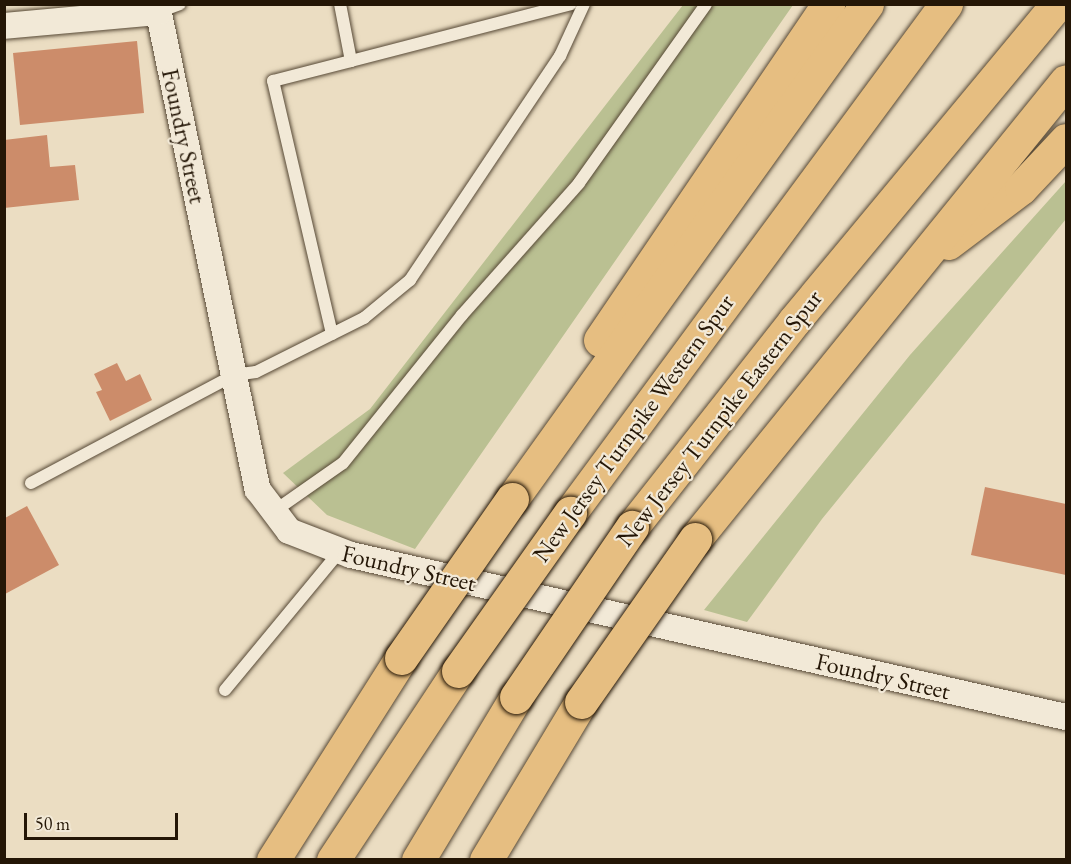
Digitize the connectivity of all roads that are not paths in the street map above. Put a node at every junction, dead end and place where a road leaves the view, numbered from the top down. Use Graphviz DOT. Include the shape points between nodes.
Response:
graph roads {
  1 [pos="340,4"];
  2 [pos="571,4"];
  3 [pos="584,4"];
  4 [pos="706,4"];
  5 [pos="828,4"];
  6 [pos="867,4"];
  7 [pos="946,4"];
  8 [pos="1057,4"];
  9 [pos="165,7"];
  10 [pos="4,27"];
  11 [pos="351,61"];
  12 [pos="1066,81"];
  13 [pos="1066,140"];
  14 [pos="905,275"];
  15 [pos="332,333"];
  16 [pos="234,375"];
  17 [pos="542,456"];
  18 [pos="32,483"];
  19 [pos="272,513"];
  20 [pos="339,552"];
  21 [pos="225,690"];
  22 [pos="1066,717"];
  23 [pos="277,852"];
  24 [pos="333,860"];
  25 [pos="418,860"];
  26 [pos="486,860"];
  1 -- 11 [label="lane"];
  2 -- 11 [label="lane"];
  3 -- 15 [label="lane" via="560,56 410,280 364,318"];
  4 -- 19 [label="lane" via="579,183 462,315 343,463"];
  5 -- 17 [label="highway" via="606,330"];
  6 -- 17 [label="highway"];
  7 -- 24 [label="highway, New Jersey Turnpike Western Spur, bridge" via="570,513 458,671"];
  8 -- 25 [label="highway, New Jersey Turnpike Eastern Spur, bridge" via="794,321 632,527 516,697"];
  9 -- 10 [label="street"];
  9 -- 16 [label="street, Foundry Street"];
  11 -- 15 [label="lane" via="273,81"];
  12 -- 14 [label="highway"];
  13 -- 14 [label="highway" via="1022,188"];
  14 -- 26 [label="highway, bridge" via="695,538 581,702"];
  15 -- 16 [label="lane" via="256,372"];
  16 -- 18 [label="lane"];
  16 -- 19 [label="street, Foundry Street" via="258,490"];
  17 -- 23 [label="highway, bridge" via="401,658"];
  19 -- 20 [label="street, Foundry Street" via="289,531"];
  20 -- 21 [label="lane"];
  20 -- 22 [label="street, Foundry Street"];
}
